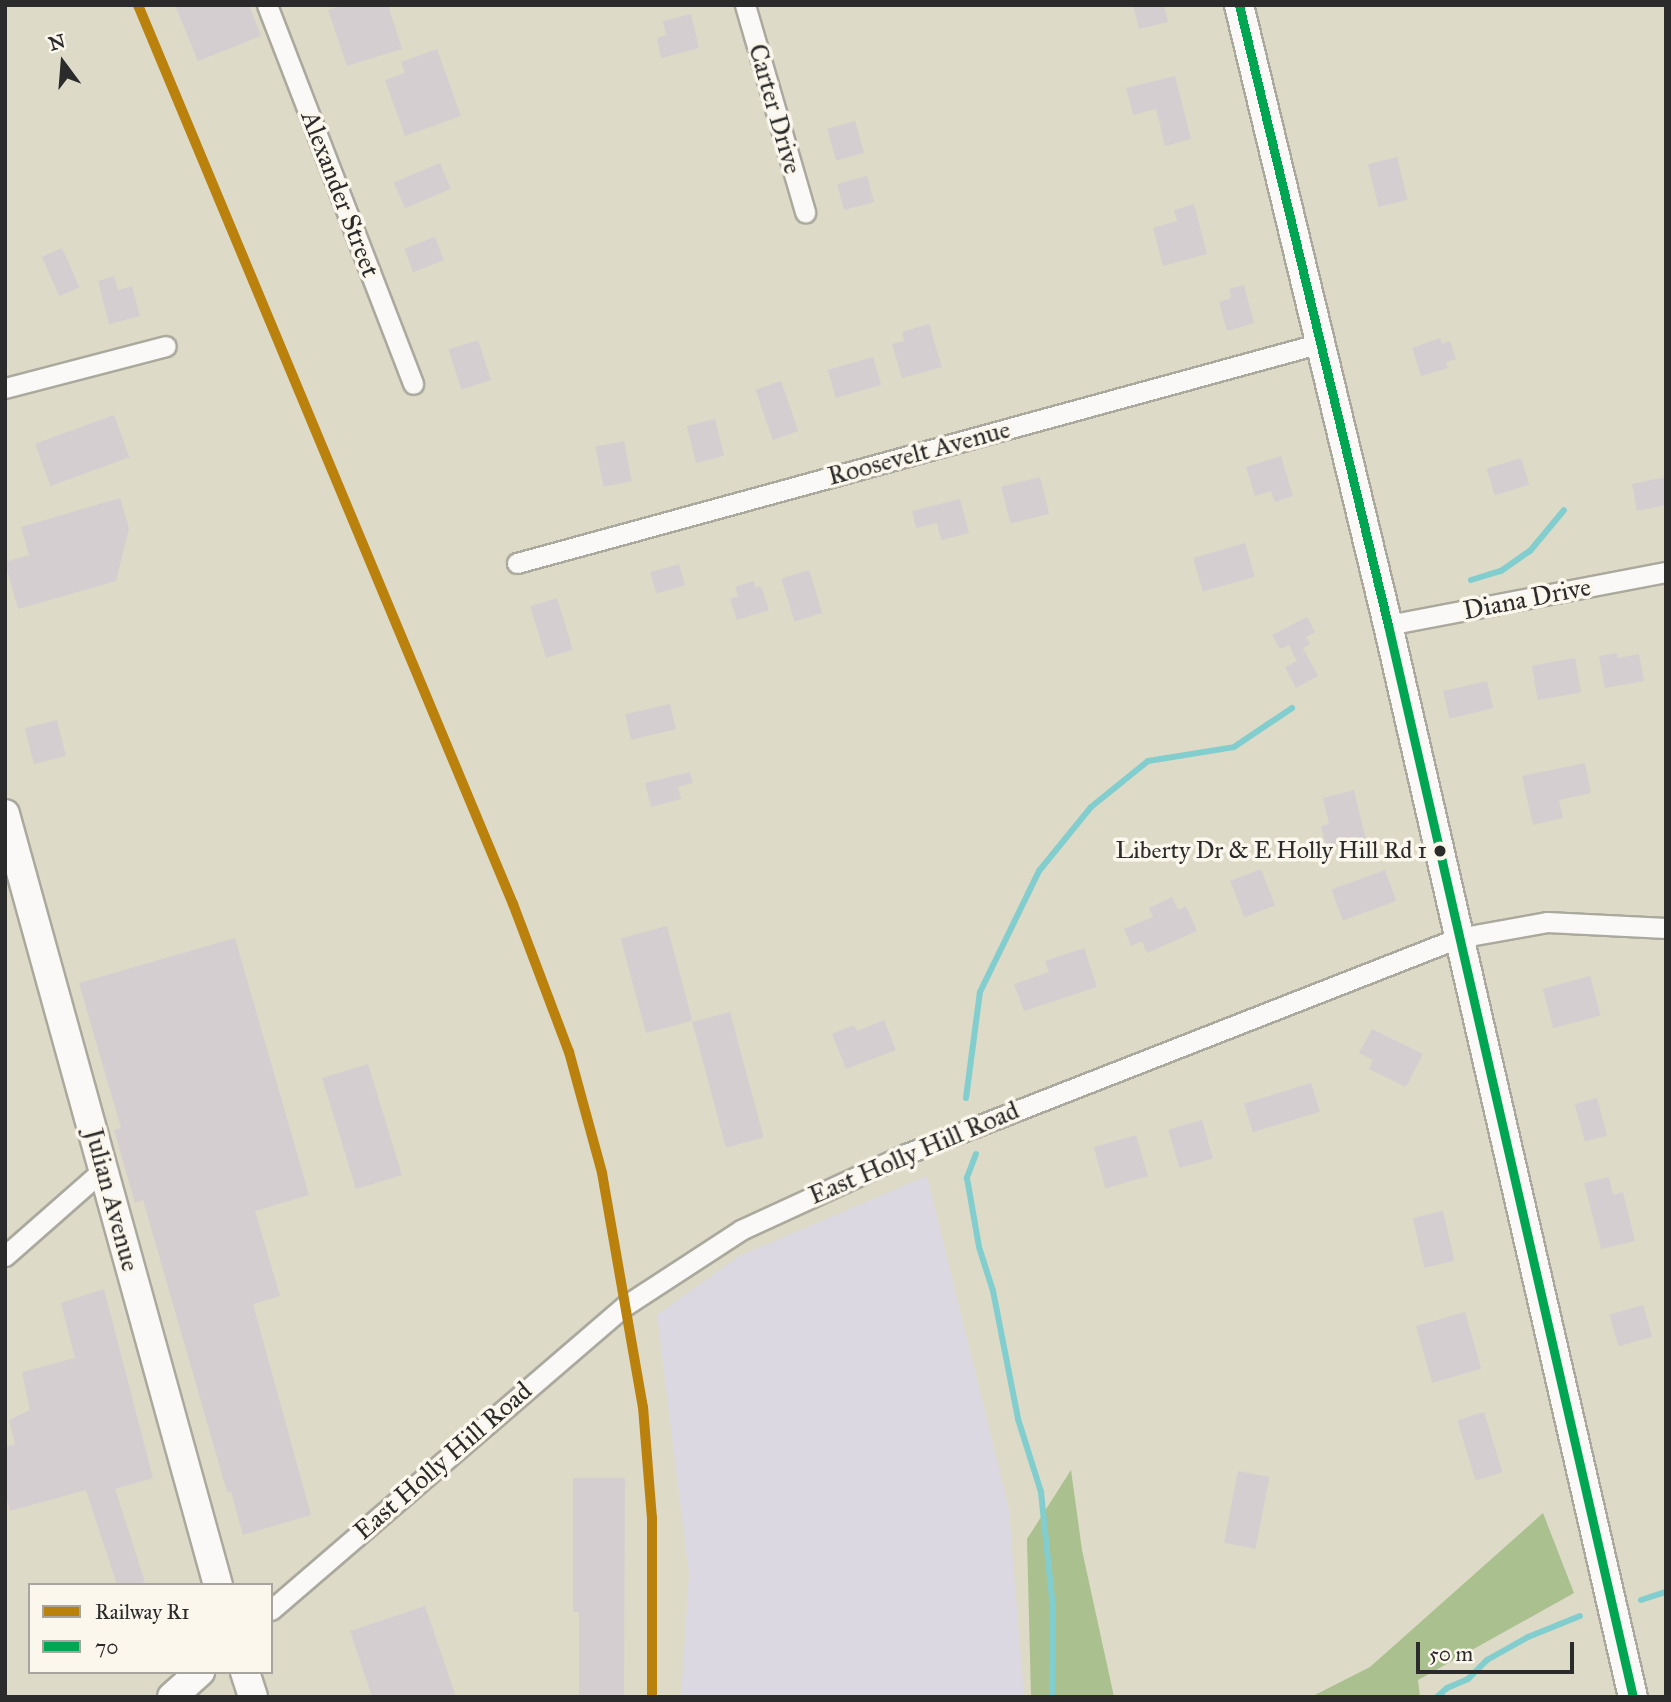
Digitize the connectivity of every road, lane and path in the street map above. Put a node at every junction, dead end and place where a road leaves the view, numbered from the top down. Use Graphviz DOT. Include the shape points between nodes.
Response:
graph roads {
  1 [pos="267,5"];
  2 [pos="746,5"];
  3 [pos="1239,5"];
  4 [pos="805,212"];
  5 [pos="1321,343"];
  6 [pos="166,346"];
  7 [pos="414,384"];
  8 [pos="5,388"];
  9 [pos="517,563"];
  10 [pos="1666,572"];
  11 [pos="1388,625"];
  12 [pos="5,814"];
  13 [pos="1666,928"];
  14 [pos="1458,938"];
  15 [pos="103,1170"];
  16 [pos="5,1256"];
  17 [pos="218,1583"];
  18 [pos="273,1609"];
  19 [pos="198,1674"];
  20 [pos="246,1674"];
  21 [pos="172,1697"];
  22 [pos="253,1697"];
  23 [pos="1633,1697"];
  1 -- 7 [label="street, Alexander Street"];
  2 -- 4 [label="street, Carter Drive"];
  3 -- 5 [label="street"];
  5 -- 9 [label="street, Roosevelt Avenue"];
  5 -- 11 [label="street"];
  6 -- 8 [label="street"];
  10 -- 11 [label="street, Diana Drive"];
  11 -- 14 [label="street"];
  12 -- 15 [label="street, Julian Avenue"];
  13 -- 14 [label="street, East Holly Hill Road" via="1547,922"];
  14 -- 18 [label="street, East Holly Hill Road" via="906,1154 710,1247 626,1305"];
  14 -- 23 [label="street"];
  15 -- 16 [label="street"];
  15 -- 17 [label="street, Julian Avenue"];
  19 -- 21 [label="street"];
  20 -- 22 [label="street"];
}
